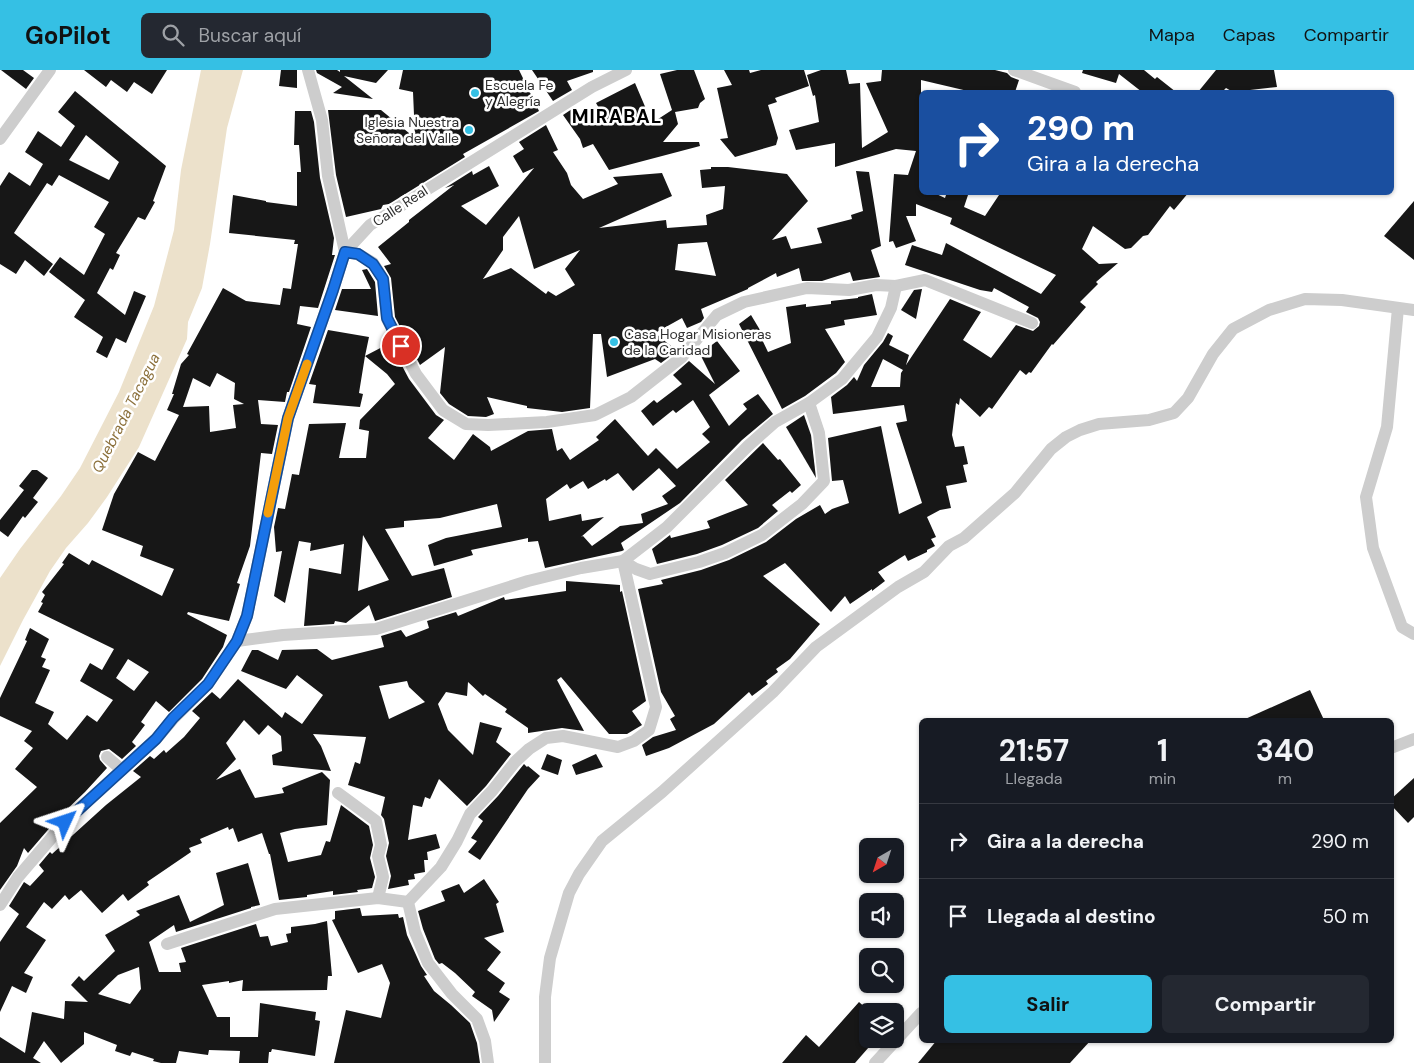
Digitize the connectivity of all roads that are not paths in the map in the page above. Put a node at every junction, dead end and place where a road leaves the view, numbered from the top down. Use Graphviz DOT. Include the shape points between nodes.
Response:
graph roads {
  1 [pos="50,70"];
  2 [pos="308,70"];
  3 [pos="626,70"];
  4 [pos="1014,70"];
  5 [pos="1069,90"];
  6 [pos="0,139"];
  7 [pos="345,252"];
  8 [pos="896,286"];
  9 [pos="1398,308"];
  10 [pos="1414,310"];
  11 [pos="1032,323"];
  12 [pos="809,403"];
  13 [pos="623,561"];
  14 [pos="1414,634"];
  15 [pos="237,641"];
  16 [pos="1414,739"];
  17 [pos="1394,747"];
  18 [pos="107,757"];
  19 [pos="122,770"];
  20 [pos="338,793"];
  21 [pos="378,898"];
  22 [pos="408,902"];
  23 [pos="0,905"];
  24 [pos="168,944"];
  25 [pos="919,1015"];
  26 [pos="488,1063"];
  27 [pos="545,1063"];
  28 [pos="875,1063"];
  1 -- 6 [label="street"];
  2 -- 7 [label="street" via="322,120 328,176"];
  3 -- 7 [label="street, Calle Real" via="592,87 370,225"];
  4 -- 5 [label="street"];
  7 -- 8 [label="street" via="358,254 373,264 383,279 387,318 416,374 444,410 466,424 547,422 595,415 632,397 682,358 717,316 744,302 808,288 849,290 876,285"];
  7 -- 15 [label="street, Calle Real" via="288,418 247,616"];
  8 -- 11 [label="street" via="925,280"];
  8 -- 12 [label="street" via="891,308 877,337 842,379"];
  9 -- 10 [label="street"];
  9 -- 14 [label="street" via="1387,427 1366,497 1373,548 1402,627"];
  9 -- 27 [label="street" via="1342,300 1305,299 1269,310 1233,329 1213,354 1188,398 1174,413 1149,420 1099,424 1066,437 1051,449 1015,493 964,538 950,546 924,572 898,587 816,647 774,692 602,841 579,874 569,892 550,958 545,997"];
  12 -- 13 [label="street" via="776,422 667,527"];
  12 -- 13 [label="street" via="819,433 824,481 802,504 762,535 699,562 650,574"];
  13 -- 15 [label="street" via="528,581 376,629"];
  13 -- 22 [label="street" via="656,707 649,730 618,747 563,736 546,738 529,749 470,814 441,867"];
  15 -- 19 [label="street, Calle Real" via="208,684"];
  16 -- 17 [label="street"];
  18 -- 19 [label="street"];
  19 -- 23 [label="street, Calle Real" via="65,822 18,877"];
  20 -- 21 [label="street" via="376,821 383,877"];
  21 -- 22 [label="street"];
  21 -- 24 [label="street" via="275,910"];
  22 -- 26 [label="street" via="415,932 428,963 477,1019"];
  25 -- 28 [label="street"];
}
